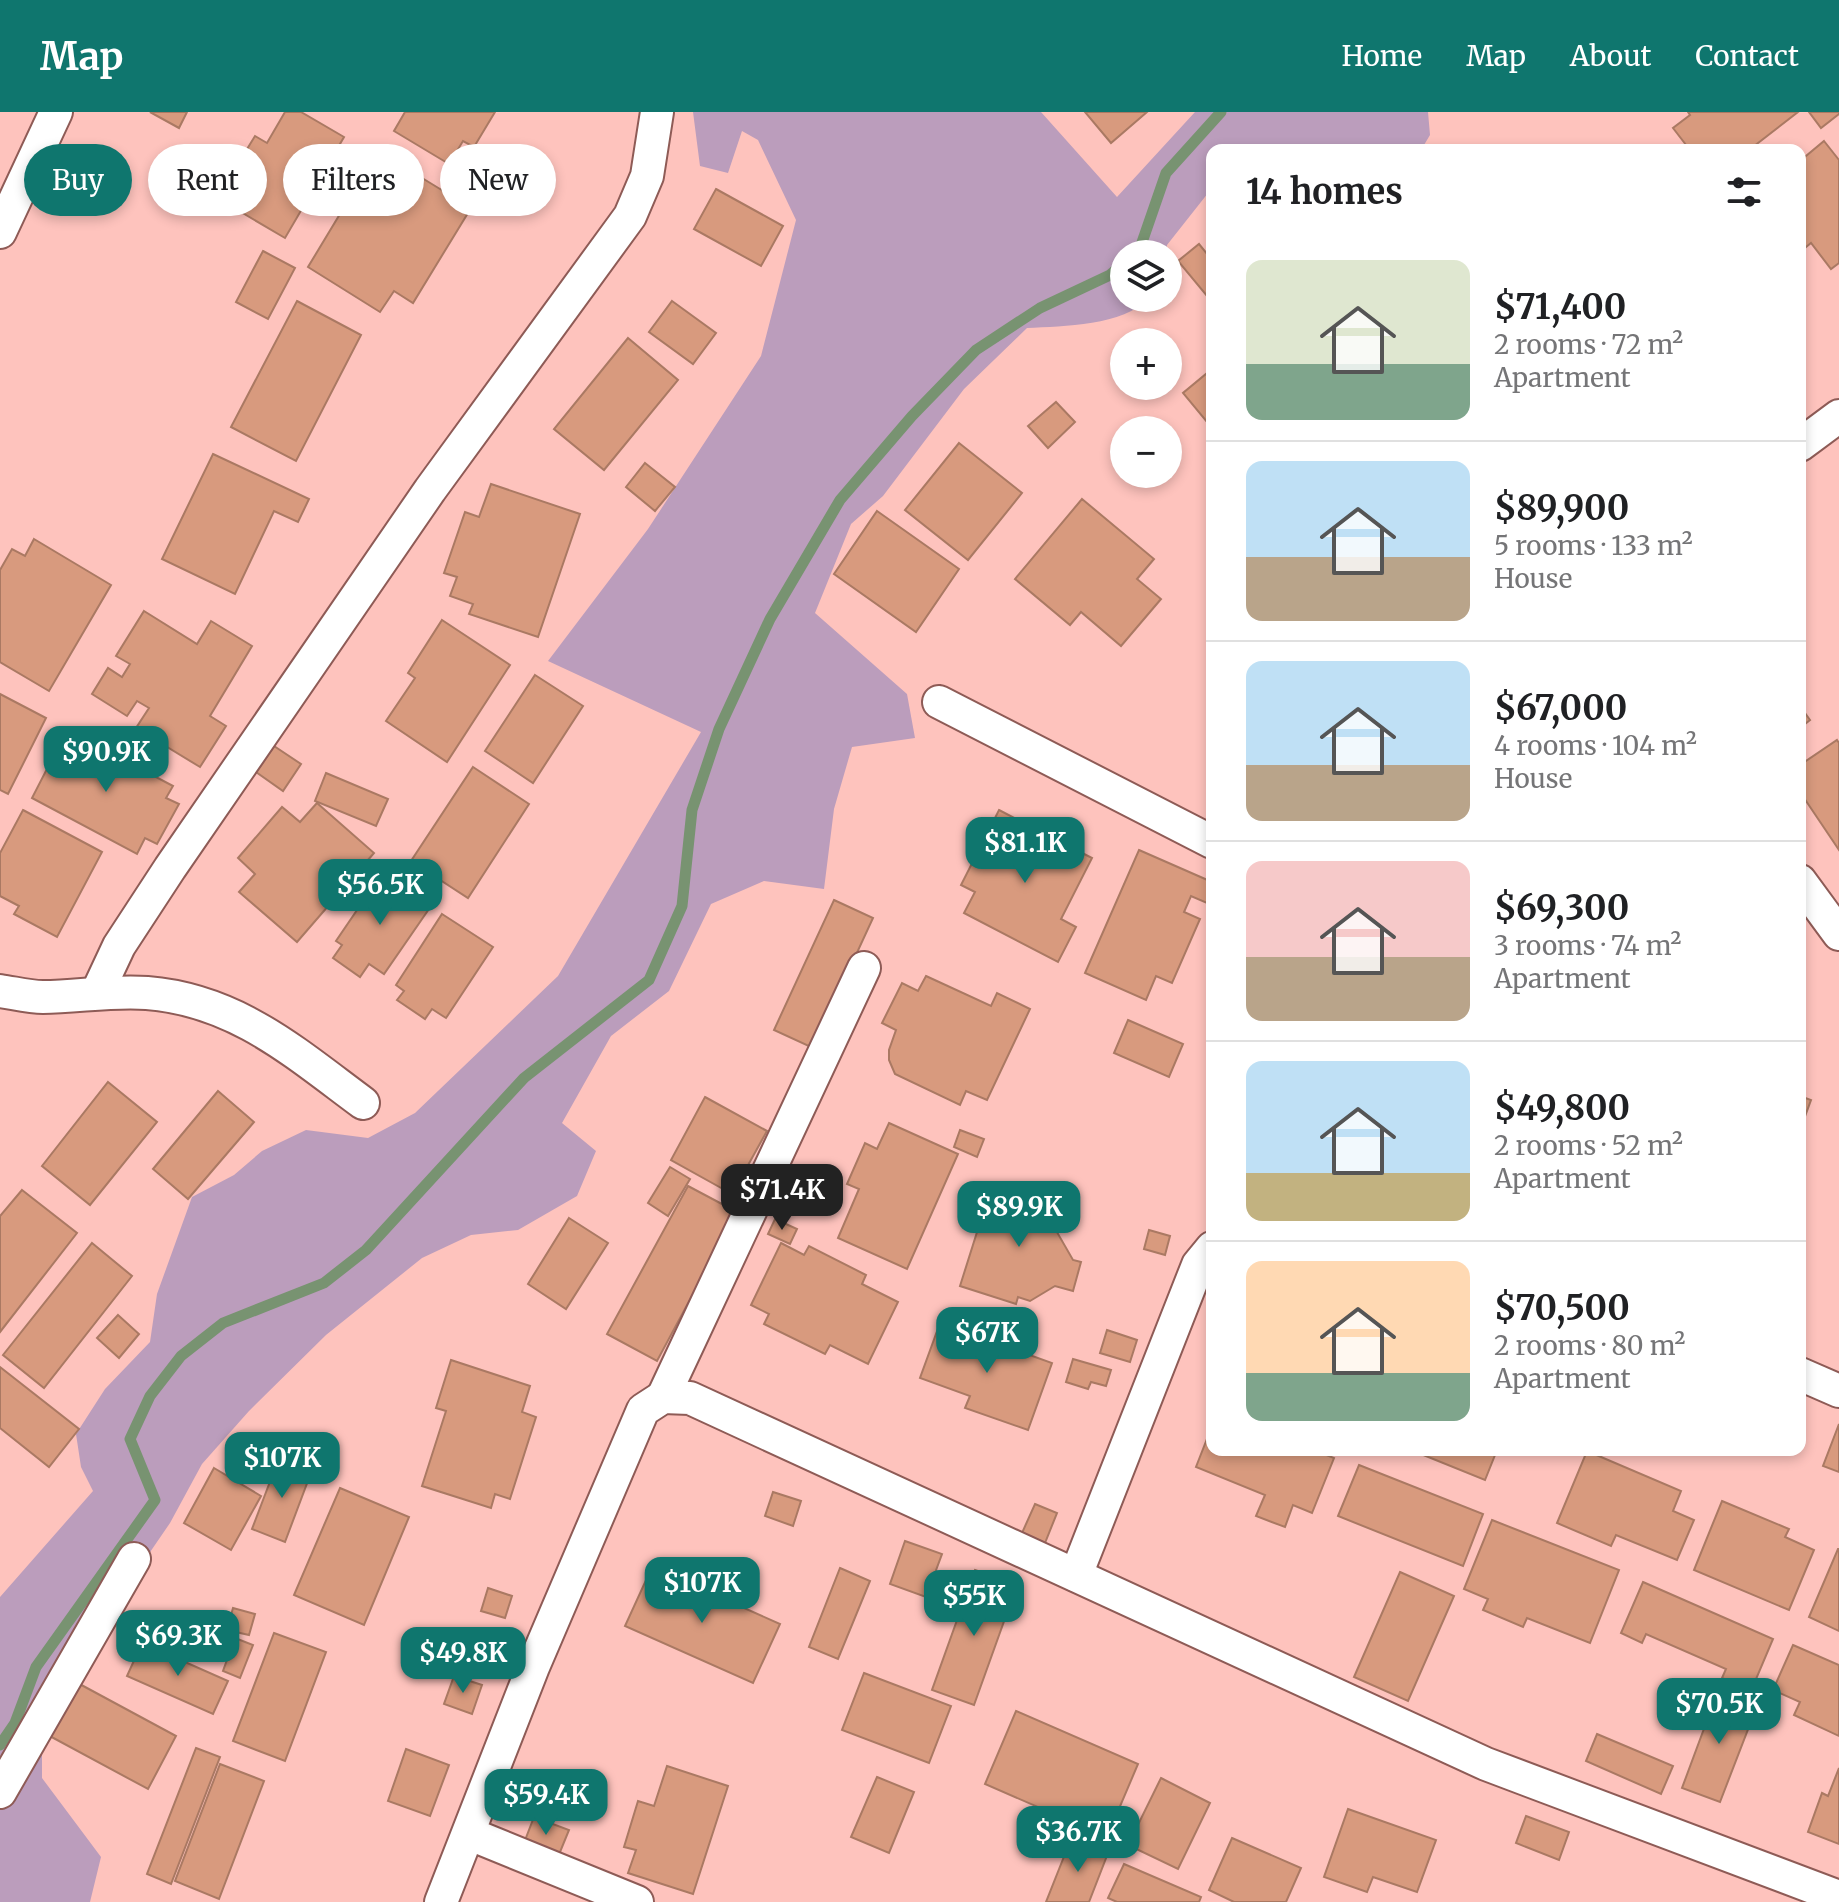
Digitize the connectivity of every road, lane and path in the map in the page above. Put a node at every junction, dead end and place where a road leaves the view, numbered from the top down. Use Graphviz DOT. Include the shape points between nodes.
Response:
graph roads {
  1 [pos="56,112"];
  2 [pos="657,112"];
  3 [pos="0,232"];
  4 [pos="1839,416"];
  5 [pos="1806,441"];
  6 [pos="939,702"];
  7 [pos="1206,839"];
  8 [pos="1806,889"];
  9 [pos="1839,934"];
  10 [pos="864,968"];
  11 [pos="0,991"];
  12 [pos="97,993"];
  13 [pos="363,1103"];
  14 [pos="1206,1255"];
  15 [pos="1806,1377"];
  16 [pos="1839,1391"];
  17 [pos="663,1397"];
  18 [pos="134,1559"];
  19 [pos="1076,1575"];
  20 [pos="0,1792"];
  21 [pos="470,1834"];
  22 [pos="1839,1897"];
  23 [pos="441,1902"];
  24 [pos="637,1902"];
  1 -- 3 [label="street"];
  2 -- 12 [label="street" via="647,176 630,216 430,490 170,868 119,946"];
  4 -- 5 [label="street"];
  6 -- 7 [label="street"];
  8 -- 9 [label="street"];
  10 -- 17 [label="street"];
  11 -- 12 [label="street" via="41,997"];
  12 -- 13 [label="street" via="148,993 211,1004 276,1038"];
  14 -- 19 [label="street"];
  15 -- 16 [label="street"];
  17 -- 19 [label="street" via="690,1398"];
  17 -- 21 [label="street" via="643,1410 533,1667"];
  18 -- 20 [label="street"];
  19 -- 22 [label="street" via="1486,1764"];
  21 -- 23 [label="street"];
  21 -- 24 [label="street"];
}
